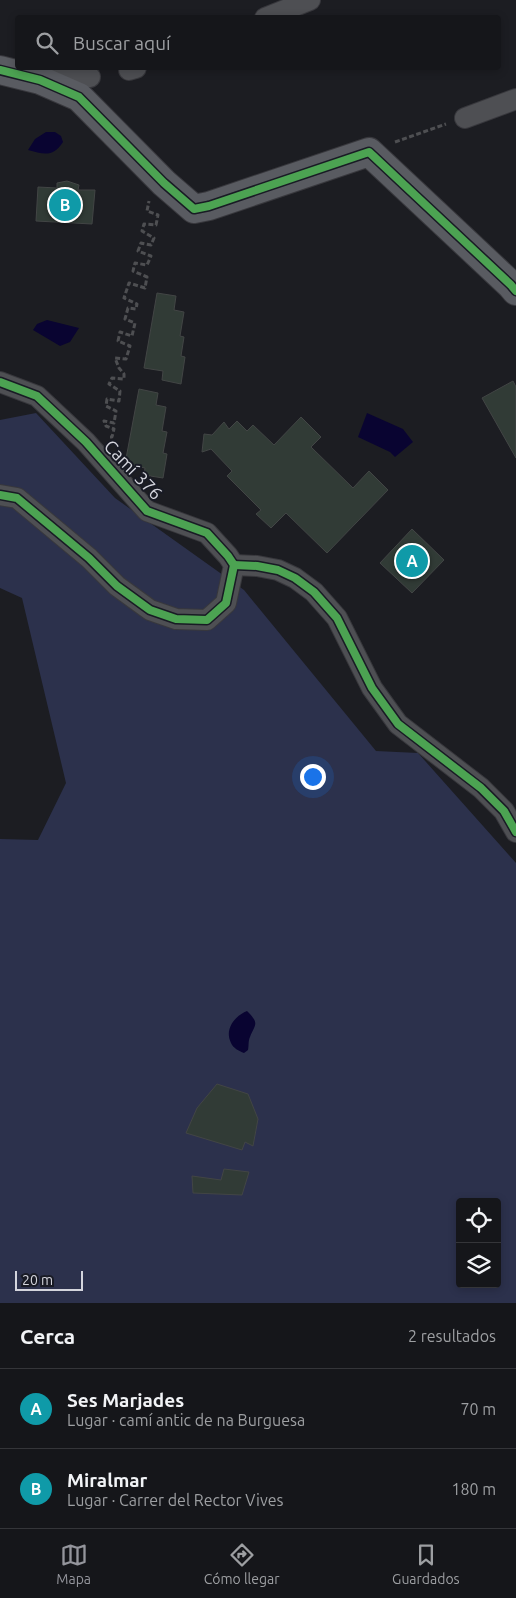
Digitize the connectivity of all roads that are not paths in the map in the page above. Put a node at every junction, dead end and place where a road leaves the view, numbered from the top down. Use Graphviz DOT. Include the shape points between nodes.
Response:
graph roads {
  1 [pos="310,0"];
  2 [pos="272,15"];
  3 [pos="0,70"];
  4 [pos="90,77"];
  5 [pos="40,80"];
  6 [pos="516,99"];
  7 [pos="465,118"];
  8 [pos="516,291"];
  9 [pos="0,382"];
  10 [pos="0,495"];
  11 [pos="234,565"];
  12 [pos="516,832"];
  1 -- 2 [label="street"];
  3 -- 5 [label="street"];
  4 -- 5 [label="street"];
  5 -- 8 [label="street" via="79,97 194,209 369,152"];
  6 -- 7 [label="street"];
  9 -- 11 [label="street, Camí 376" via="37,396 86,442 147,511 207,533"];
  10 -- 11 [label="street" via="23,503 89,558 116,586 150,610 176,619 207,620 226,603"];
  11 -- 12 [label="street" via="278,570 314,592 337,618 372,688 398,724 481,788 504,811"];
}
